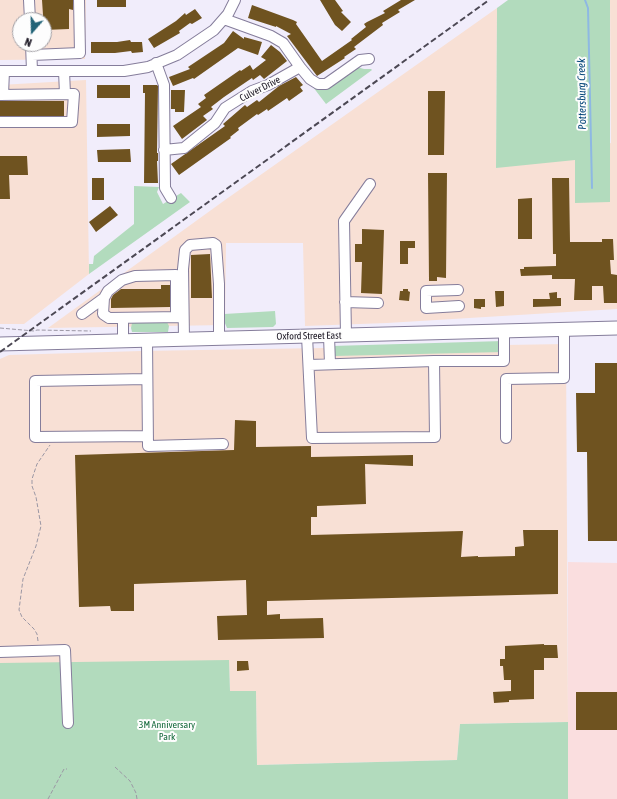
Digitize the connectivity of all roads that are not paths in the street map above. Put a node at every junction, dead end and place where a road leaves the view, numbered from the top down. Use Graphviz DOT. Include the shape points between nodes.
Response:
graph roads {
  1 [pos="29,0"];
  2 [pos="79,0"];
  3 [pos="235,0"];
  4 [pos="30,12"];
  5 [pos="224,19"];
  6 [pos="32,52"];
  7 [pos="32,55"];
  8 [pos="369,59"];
  9 [pos="156,63"];
  10 [pos="300,67"];
  11 [pos="2,71"];
  12 [pos="32,71"];
  13 [pos="64,71"];
  14 [pos="64,94"];
  15 [pos="2,95"];
  16 [pos="0,122"];
  17 [pos="164,150"];
  18 [pos="370,184"];
  19 [pos="171,198"];
  20 [pos="458,290"];
  21 [pos="104,298"];
  22 [pos="345,302"];
  23 [pos="378,303"];
  24 [pos="459,306"];
  25 [pos="82,314"];
  26 [pos="180,317"];
  27 [pos="123,318"];
  28 [pos="617,328"];
  29 [pos="564,330"];
  30 [pos="504,331"];
  31 [pos="346,335"];
  32 [pos="307,336"];
  33 [pos="329,336"];
  34 [pos="219,338"];
  35 [pos="184,339"];
  36 [pos="147,340"];
  37 [pos="123,341"];
  38 [pos="0,344"];
  39 [pos="434,361"];
  40 [pos="330,364"];
  41 [pos="309,365"];
  42 [pos="147,379"];
  43 [pos="148,436"];
  44 [pos="506,438"];
  45 [pos="223,444"];
  46 [pos="0,652"];
  47 [pos="68,723"];
  1 -- 4 [label="street"];
  2 -- 7 [label="street" via="80,53"];
  3 -- 5 [label="street"];
  5 -- 9 [label="street" via="214,30 177,55"];
  5 -- 10 [label="street" via="283,43"];
  6 -- 7 [label="street"];
  7 -- 12 [label="street"];
  8 -- 10 [label="street" via="360,60 326,84 318,84 310,79"];
  9 -- 13 [label="street" via="124,71"];
  9 -- 17 [label="street" via="164,85"];
  10 -- 17 [label="street, Culver Drive" via="225,108 215,123 184,148"];
  11 -- 12 [label="street"];
  11 -- 15 [label="street"];
  12 -- 13 [label="street"];
  13 -- 14 [label="street"];
  14 -- 15 [label="street"];
  14 -- 16 [label="street" via="74,94 72,122"];
  17 -- 19 [label="street" via="165,188"];
  18 -- 22 [label="street" via="344,221"];
  20 -- 24 [label="street" via="426,291 426,308"];
  21 -- 25 [label="street"];
  21 -- 26 [label="street" via="108,291 122,280 135,276 176,275"];
  21 -- 27 [label="street" via="103,314 109,318"];
  22 -- 23 [label="street"];
  22 -- 31 [label="street"];
  26 -- 27 [label="street"];
  26 -- 34 [label="street" via="185,250 190,244 212,243 216,245 219,284"];
  26 -- 35 [label="street"];
  27 -- 37 [label="street"];
  28 -- 29 [label="main road, Oxford Street East"];
  29 -- 30 [label="main road, Oxford Street East"];
  29 -- 44 [label="street" via="564,378 506,379"];
  30 -- 31 [label="main road, Oxford Street East"];
  30 -- 39 [label="street" via="504,361"];
  31 -- 33 [label="main road, Oxford Street East"];
  32 -- 33 [label="main road, Oxford Street East"];
  32 -- 34 [label="main road, Oxford Street East"];
  32 -- 41 [label="street"];
  33 -- 40 [label="street"];
  34 -- 35 [label="main road, Oxford Street East"];
  35 -- 36 [label="main road, Oxford Street East"];
  36 -- 37 [label="main road, Oxford Street East"];
  36 -- 42 [label="street"];
  37 -- 38 [label="main road, Oxford Street East"];
  39 -- 40 [label="street"];
  39 -- 41 [label="street" via="435,437 312,438"];
  40 -- 41 [label="street"];
  42 -- 43 [label="street"];
  42 -- 43 [label="street" via="35,380 35,438"];
  43 -- 45 [label="street" via="148,446"];
  46 -- 47 [label="street" via="65,650"];
}
